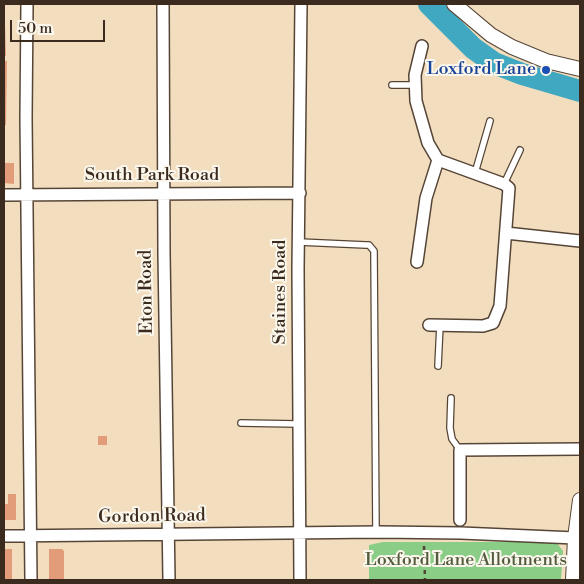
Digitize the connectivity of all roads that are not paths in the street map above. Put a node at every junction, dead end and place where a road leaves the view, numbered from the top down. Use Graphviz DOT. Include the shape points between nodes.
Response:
graph roads {
  1 [pos="26,4"];
  2 [pos="163,4"];
  3 [pos="301,4"];
  4 [pos="454,4"];
  5 [pos="422,46"];
  6 [pos="580,69"];
  7 [pos="415,85"];
  8 [pos="392,86"];
  9 [pos="490,121"];
  10 [pos="520,150"];
  11 [pos="438,160"];
  12 [pos="475,173"];
  13 [pos="504,184"];
  14 [pos="300,193"];
  15 [pos="164,194"];
  16 [pos="4,195"];
  17 [pos="27,195"];
  18 [pos="506,233"];
  19 [pos="580,241"];
  20 [pos="299,242"];
  21 [pos="417,262"];
  22 [pos="435,325"];
  23 [pos="438,366"];
  24 [pos="451,398"];
  25 [pos="241,423"];
  26 [pos="298,424"];
  27 [pos="580,448"];
  28 [pos="460,450"];
  29 [pos="580,500"];
  30 [pos="460,520"];
  31 [pos="300,533"];
  32 [pos="376,533"];
  33 [pos="167,534"];
  34 [pos="4,536"];
  35 [pos="30,536"];
  36 [pos="575,538"];
  37 [pos="31,580"];
  38 [pos="168,580"];
  39 [pos="300,580"];
  40 [pos="573,580"];
  1 -- 17 [label="street"];
  2 -- 15 [label="street, Eton Road"];
  3 -- 14 [label="street, Staines Road"];
  4 -- 6 [label="street" via="490,35 512,47 546,61"];
  5 -- 7 [label="street"];
  7 -- 8 [label="lane"];
  7 -- 11 [label="street" via="416,101 428,143"];
  9 -- 12 [label="lane"];
  10 -- 13 [label="lane"];
  11 -- 12 [label="street"];
  11 -- 21 [label="street" via="426,198"];
  12 -- 13 [label="street"];
  13 -- 18 [label="street" via="509,188"];
  14 -- 15 [label="street, South Park Road"];
  14 -- 20 [label="street, Staines Road"];
  15 -- 17 [label="street, South Park Road"];
  15 -- 33 [label="street, Eton Road"];
  16 -- 17 [label="street, South Park Road"];
  17 -- 35 [label="street"];
  18 -- 19 [label="street"];
  18 -- 22 [label="street" via="500,306 493,323 483,326"];
  20 -- 26 [label="street, Staines Road"];
  20 -- 32 [label="lane" via="369,245 374,251"];
  22 -- 23 [label="lane"];
  24 -- 28 [label="lane" via="450,428 452,439"];
  25 -- 26 [label="lane"];
  26 -- 31 [label="street, Staines Road"];
  27 -- 28 [label="street"];
  28 -- 30 [label="street"];
  29 -- 36 [label="street"];
  31 -- 32 [label="street, Gordon Road"];
  31 -- 33 [label="street, Gordon Road"];
  31 -- 39 [label="street, Staines Road"];
  32 -- 36 [label="street, Gordon Road"];
  33 -- 35 [label="street, Gordon Road"];
  33 -- 38 [label="street, Eton Road"];
  34 -- 35 [label="street, Gordon Road"];
  35 -- 37 [label="street"];
  36 -- 40 [label="street"];
}
